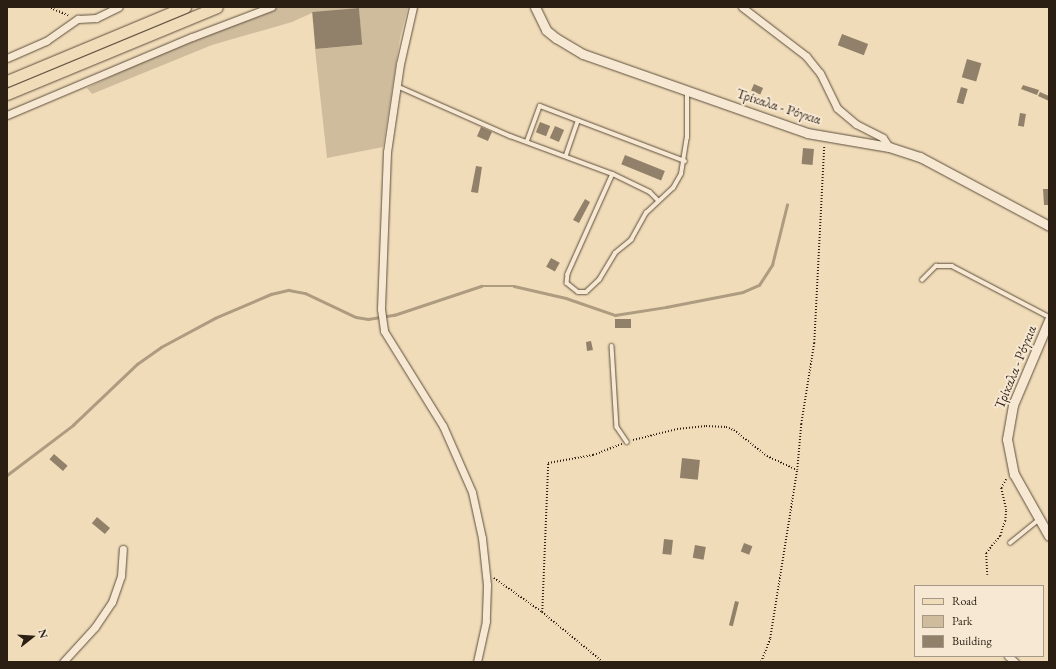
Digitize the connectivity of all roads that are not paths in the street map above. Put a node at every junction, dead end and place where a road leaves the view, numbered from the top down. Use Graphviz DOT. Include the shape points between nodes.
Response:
graph roads {
  1 [pos="119,7"];
  2 [pos="185,7"];
  3 [pos="217,7"];
  4 [pos="271,7"];
  5 [pos="413,7"];
  6 [pos="535,7"];
  7 [pos="742,7"];
  8 [pos="7,58"];
  9 [pos="7,81"];
  10 [pos="397,86"];
  11 [pos="687,91"];
  12 [pos="7,94"];
  13 [pos="7,115"];
  14 [pos="578,121"];
  15 [pos="527,141"];
  16 [pos="889,147"];
  17 [pos="566,155"];
  18 [pos="685,161"];
  19 [pos="613,174"];
  20 [pos="658,200"];
  21 [pos="1049,226"];
  22 [pos="922,280"];
  23 [pos="1049,320"];
  24 [pos="612,346"];
  25 [pos="627,442"];
  26 [pos="1039,520"];
  27 [pos="1049,536"];
  28 [pos="1010,543"];
  29 [pos="123,549"];
  30 [pos="63,662"];
  31 [pos="477,662"];
  1 -- 8 [label="street" via="96,18 78,19 46,41"];
  2 -- 9 [label="main road"];
  3 -- 12 [label="main road"];
  4 -- 13 [label="street" via="192,37"];
  5 -- 10 [label="street"];
  6 -- 11 [label="street, Τρίκαλα - Ρόγκια" via="546,30 567,46"];
  7 -- 16 [label="street" via="806,56 820,73 837,108 856,124 882,138"];
  10 -- 15 [label="lane"];
  10 -- 31 [label="street" via="386,164 381,309 383,325 392,346 437,415 465,470 478,516 486,573 486,621"];
  11 -- 16 [label="street, Τρίκαλα - Ρόγκια" via="807,133"];
  11 -- 18 [label="lane"];
  14 -- 15 [label="lane" via="540,106"];
  14 -- 17 [label="lane"];
  14 -- 18 [label="lane"];
  15 -- 17 [label="lane"];
  16 -- 21 [label="street, Τρίκαλα - Ρόγκια" via="940,166"];
  17 -- 19 [label="lane"];
  18 -- 20 [label="lane" via="673,188"];
  19 -- 20 [label="lane" via="650,192"];
  19 -- 20 [label="lane" via="568,274 567,283 578,292 586,292 599,280 608,262 631,240 646,213"];
  22 -- 23 [label="lane" via="936,266 952,266"];
  23 -- 26 [label="street, Τρίκαλα - Ρόγκια" via="1017,393 1010,417 1008,445 1014,474"];
  24 -- 25 [label="lane" via="617,427"];
  26 -- 27 [label="street, Τρίκαλα - Ρόγκια"];
  26 -- 28 [label="lane"];
  29 -- 30 [label="street" via="122,576 112,602 100,621"];
}
